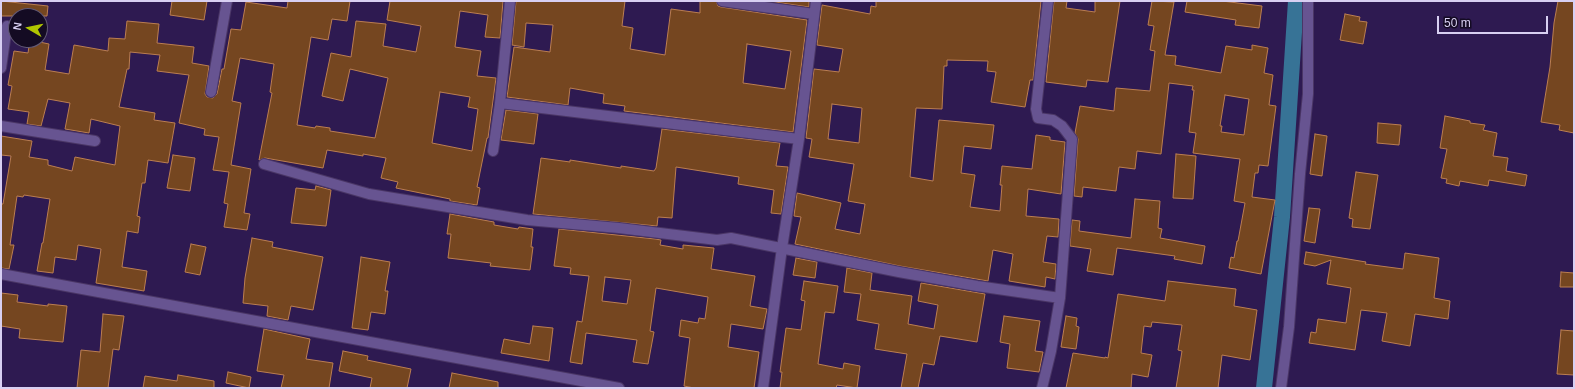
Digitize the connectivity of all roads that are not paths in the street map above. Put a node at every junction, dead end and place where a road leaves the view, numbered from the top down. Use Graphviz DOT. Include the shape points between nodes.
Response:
graph roads {
  1 [pos="228,1"];
  2 [pos="510,1"];
  3 [pos="722,1"];
  4 [pos="816,1"];
  5 [pos="1048,1"];
  6 [pos="1308,1"];
  7 [pos="814,14"];
  8 [pos="7,26"];
  9 [pos="1,68"];
  10 [pos="211,92"];
  11 [pos="500,103"];
  12 [pos="1,126"];
  13 [pos="799,139"];
  14 [pos="95,141"];
  15 [pos="493,151"];
  16 [pos="264,164"];
  17 [pos="782,248"];
  18 [pos="1,274"];
  19 [pos="1060,298"];
  20 [pos="619,388"];
  21 [pos="763,388"];
  22 [pos="1042,388"];
  23 [pos="1281,388"];
  1 -- 10 [label="street"];
  2 -- 11 [label="street"];
  3 -- 7 [label="street"];
  4 -- 7 [label="street"];
  5 -- 19 [label="street" via="1036,109 1038,118 1053,120 1062,126 1072,139"];
  6 -- 23 [label="street" via="1308,94 1289,327"];
  7 -- 13 [label="street"];
  8 -- 9 [label="street"];
  11 -- 13 [label="street"];
  11 -- 15 [label="street"];
  12 -- 14 [label="street"];
  13 -- 17 [label="street"];
  16 -- 17 [label="street" via="369,194 526,220 717,240 731,238"];
  17 -- 19 [label="street" via="923,276"];
  17 -- 21 [label="street"];
  18 -- 20 [label="street"];
  19 -- 22 [label="street"];
}
